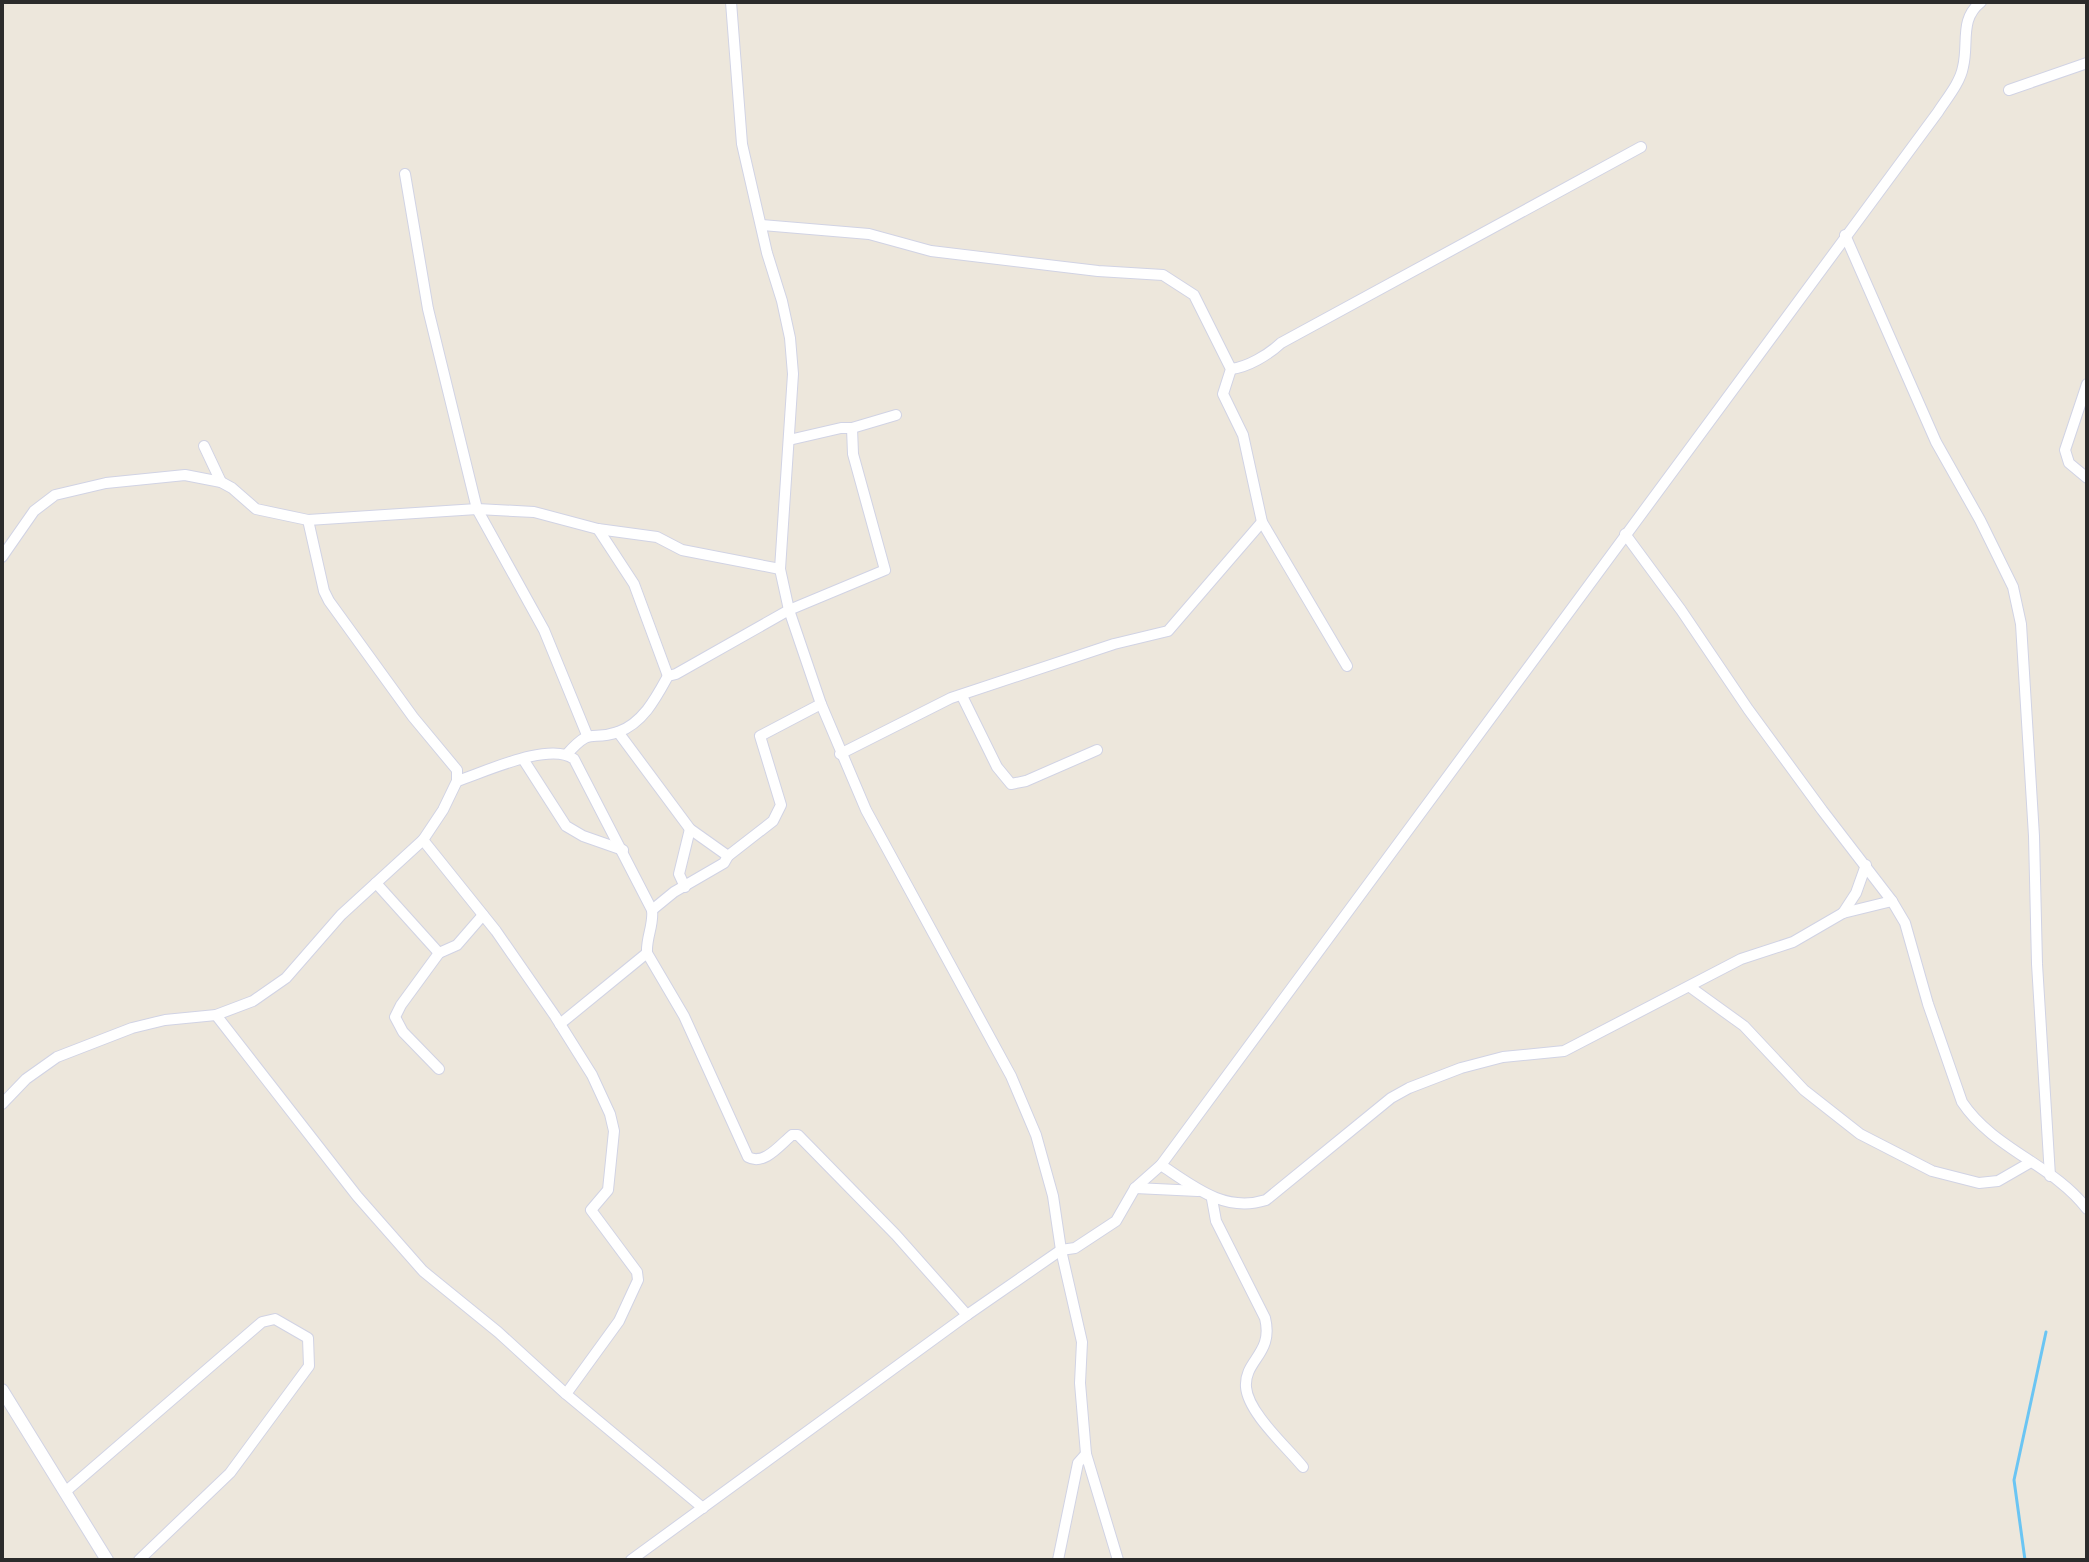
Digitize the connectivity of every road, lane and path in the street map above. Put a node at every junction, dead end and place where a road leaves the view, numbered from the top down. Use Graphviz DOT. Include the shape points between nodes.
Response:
graph roads {
  1 [pos="731,2"];
  2 [pos="1981,2"];
  3 [pos="2087,63"];
  4 [pos="2009,90"];
  5 [pos="1641,147"];
  6 [pos="405,174"];
  7 [pos="761,225"];
  8 [pos="1845,235"];
  9 [pos="1231,369"];
  10 [pos="2087,384"];
  11 [pos="896,415"];
  12 [pos="852,428"];
  13 [pos="789,440"];
  14 [pos="204,446"];
  15 [pos="2087,478"];
  16 [pos="221,482"];
  17 [pos="477,509"];
  18 [pos="308,520"];
  19 [pos="1262,522"];
  20 [pos="598,529"];
  21 [pos="1625,534"];
  22 [pos="2,557"];
  23 [pos="780,569"];
  24 [pos="789,610"];
  25 [pos="1347,666"];
  26 [pos="668,676"];
  27 [pos="962,696"];
  28 [pos="821,704"];
  29 [pos="618,732"];
  30 [pos="587,735"];
  31 [pos="1097,750"];
  32 [pos="567,754"];
  33 [pos="840,754"];
  34 [pos="523,759"];
  35 [pos="457,781"];
  36 [pos="690,829"];
  37 [pos="423,840"];
  38 [pos="623,850"];
  39 [pos="728,856"];
  40 [pos="1866,865"];
  41 [pos="376,883"];
  42 [pos="685,887"];
  43 [pos="1892,901"];
  44 [pos="652,910"];
  45 [pos="1843,913"];
  46 [pos="483,915"];
  47 [pos="439,953"];
  48 [pos="647,953"];
  49 [pos="1690,987"];
  50 [pos="216,1015"];
  51 [pos="560,1024"];
  52 [pos="439,1069"];
  53 [pos="2,1104"];
  54 [pos="2031,1162"];
  55 [pos="1161,1165"];
  56 [pos="2050,1176"];
  57 [pos="1135,1188"];
  58 [pos="1200,1192"];
  59 [pos="1212,1199"];
  60 [pos="2087,1209"];
  61 [pos="1061,1250"];
  62 [pos="967,1315"];
  63 [pos="2,1390"];
  64 [pos="566,1394"];
  65 [pos="1086,1454"];
  66 [pos="1303,1467"];
  67 [pos="65,1492"];
  68 [pos="703,1508"];
  69 [pos="636,1559"];
  70 [pos="107,1560"];
  71 [pos="139,1560"];
  72 [pos="1058,1560"];
  73 [pos="1118,1560"];
  1 -- 7 [label="street" via="742,144"];
  2 -- 8 [label="street" via="1966,21 1963,69 1954,88"];
  3 -- 4 [label="street"];
  5 -- 9 [label="street"];
  6 -- 17 [label="street" via="428,309"];
  7 -- 9 [label="street" via="869,234 931,251 1019,262 1163,275 1194,295"];
  7 -- 13 [label="street" via="790,338"];
  8 -- 21 [label="street"];
  8 -- 56 [label="street" via="1936,442 2013,587 2034,836"];
  9 -- 19 [label="street" via="1223,394 1243,435"];
  10 -- 15 [label="street" via="2065,450 2069,463"];
  11 -- 12 [label="street"];
  12 -- 13 [label="street"];
  12 -- 24 [label="street" via="853,454 885,570"];
  13 -- 23 [label="street"];
  14 -- 16 [label="street"];
  16 -- 18 [label="street" via="256,509"];
  16 -- 22 [label="street" via="159,476 55,495 34,511"];
  17 -- 18 [label="street"];
  17 -- 20 [label="street" via="534,512"];
  17 -- 30 [label="street" via="539,619"];
  18 -- 35 [label="street" via="329,601 457,770"];
  19 -- 25 [label="street"];
  19 -- 27 [label="street" via="1168,631"];
  20 -- 23 [label="street" via="645,534 682,550"];
  20 -- 26 [label="street" via="634,584"];
  21 -- 40 [label="street" via="1812,798"];
  21 -- 55 [label="street"];
  23 -- 24 [label="street"];
  24 -- 26 [label="street"];
  24 -- 28 [label="street"];
  26 -- 29 [label="street" via="650,709"];
  27 -- 31 [label="street" via="1011,784"];
  27 -- 33 [label="street"];
  28 -- 33 [label="street"];
  28 -- 39 [label="street" via="760,736 781,805 773,821"];
  29 -- 30 [label="street"];
  29 -- 36 [label="street"];
  30 -- 32 [label="street"];
  32 -- 34 [label="street" via="545,752"];
  32 -- 38 [label="street"];
  33 -- 61 [label="street" via="1011,1076 1036,1135"];
  34 -- 35 [label="street"];
  34 -- 38 [label="street" via="566,826"];
  35 -- 37 [label="street"];
  36 -- 39 [label="street"];
  36 -- 42 [label="street" via="679,874"];
  37 -- 41 [label="street"];
  37 -- 46 [label="street"];
  38 -- 44 [label="street"];
  39 -- 42 [label="street"];
  40 -- 43 [label="street"];
  40 -- 45 [label="street"];
  41 -- 47 [label="street"];
  41 -- 50 [label="street" via="286,978 253,1001"];
  42 -- 44 [label="street"];
  43 -- 45 [label="street"];
  43 -- 54 [label="street" via="1905,923 1962,1102 1980,1124"];
  44 -- 48 [label="street"];
  45 -- 49 [label="street" via="1793,942 1741,959"];
  46 -- 47 [label="street" via="457,945"];
  46 -- 51 [label="street"];
  47 -- 52 [label="street" via="395,1017"];
  48 -- 51 [label="street"];
  48 -- 62 [label="street" via="684,1016 748,1157 762,1159 798,1135"];
  49 -- 54 [label="street" via="1744,1026 1804,1090 1860,1134 1932,1171 1979,1183 1998,1181"];
  49 -- 59 [label="street" via="1564,1051 1503,1057 1409,1088 1266,1200 1249,1205"];
  50 -- 53 [label="street" via="132,1028 57,1057"];
  50 -- 64 [label="street" via="357,1196 423,1271"];
  51 -- 64 [label="street" via="592,1075 614,1131 608,1190 591,1210 638,1280 619,1321"];
  54 -- 56 [label="street"];
  55 -- 57 [label="street"];
  55 -- 58 [label="street"];
  56 -- 60 [label="street" via="2073,1190"];
  57 -- 58 [label="street"];
  57 -- 61 [label="street" via="1116,1221 1075,1248"];
  58 -- 59 [label="street"];
  59 -- 66 [label="street" via="1216,1221 1268,1329 1267,1343 1246,1387 1252,1404"];
  61 -- 62 [label="street"];
  61 -- 65 [label="street" via="1082,1342"];
  62 -- 68 [label="street"];
  63 -- 67 [label="street"];
  64 -- 68 [label="street"];
  65 -- 72 [label="street" via="1078,1463"];
  65 -- 73 [label="street"];
  67 -- 70 [label="street"];
  67 -- 71 [label="street" via="262,1322 275,1319 308,1338 309,1366 230,1473"];
  68 -- 69 [label="street"];
}
